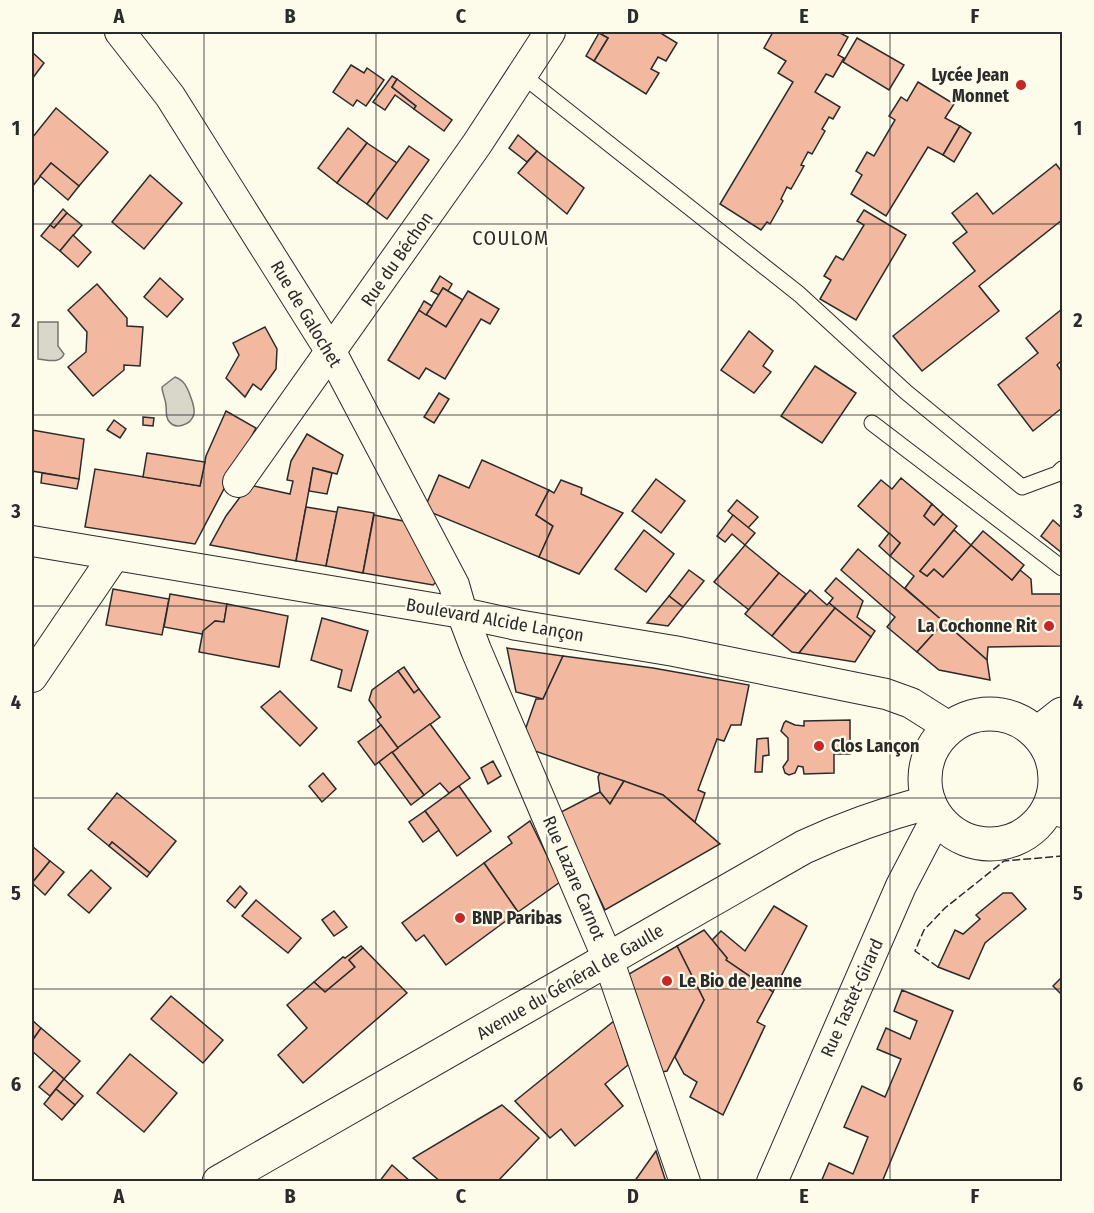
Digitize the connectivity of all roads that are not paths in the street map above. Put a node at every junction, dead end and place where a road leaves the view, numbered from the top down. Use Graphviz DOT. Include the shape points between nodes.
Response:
graph roads {
  1 [pos="120,32"];
  2 [pos="550,32"];
  3 [pos="522,75"];
  4 [pos="331,352"];
  5 [pos="872,423"];
  6 [pos="1062,469"];
  7 [pos="238,482"];
  8 [pos="32,542"];
  9 [pos="114,556"];
  10 [pos="1062,568"];
  11 [pos="462,613"];
  12 [pos="32,677"];
  13 [pos="1050,724"];
  14 [pos="949,727"];
  15 [pos="933,809"];
  16 [pos="1056,809"];
  17 [pos="608,959"];
  18 [pos="219,1182"];
  19 [pos="685,1182"];
  20 [pos="772,1182"];
  1 -- 4 [label="street, Rue de Galochet" via="170,96"];
  2 -- 3 [label="street, Rue du Béchon"];
  3 -- 4 [label="street, Rue du Béchon"];
  3 -- 6 [label="lane" via="800,294 906,393 1023,487"];
  4 -- 7 [label="street, Rue du Béchon"];
  4 -- 11 [label="street, Rue de Galochet" via="454,585"];
  5 -- 10 [label="lane"];
  8 -- 9 [label="street, Boulevard Alcide Lançon"];
  9 -- 11 [label="street, Boulevard Alcide Lançon"];
  9 -- 12 [label="street"];
  11 -- 14 [label="street, Boulevard Alcide Lançon" via="886,694 911,703"];
  11 -- 17 [label="street, Rue Lazare Carnot"];
  13 -- 14 [label="main road" via="985,713 966,717"];
  13 -- 16 [label="main road" via="1047,746 1055,768"];
  14 -- 15 [label="main road" via="935,742 927,761 924,782"];
  15 -- 16 [label="main road" via="953,833 974,843 997,844 1019,838"];
  15 -- 17 [label="main road, Avenue du Général de Gaulle" via="885,814 849,826 804,847"];
  15 -- 20 [label="street, Rue Tastet-Girard"];
  17 -- 18 [label="main road, Avenue du Général de Gaulle"];
  17 -- 19 [label="street, Rue Lazare Carnot"];
}
